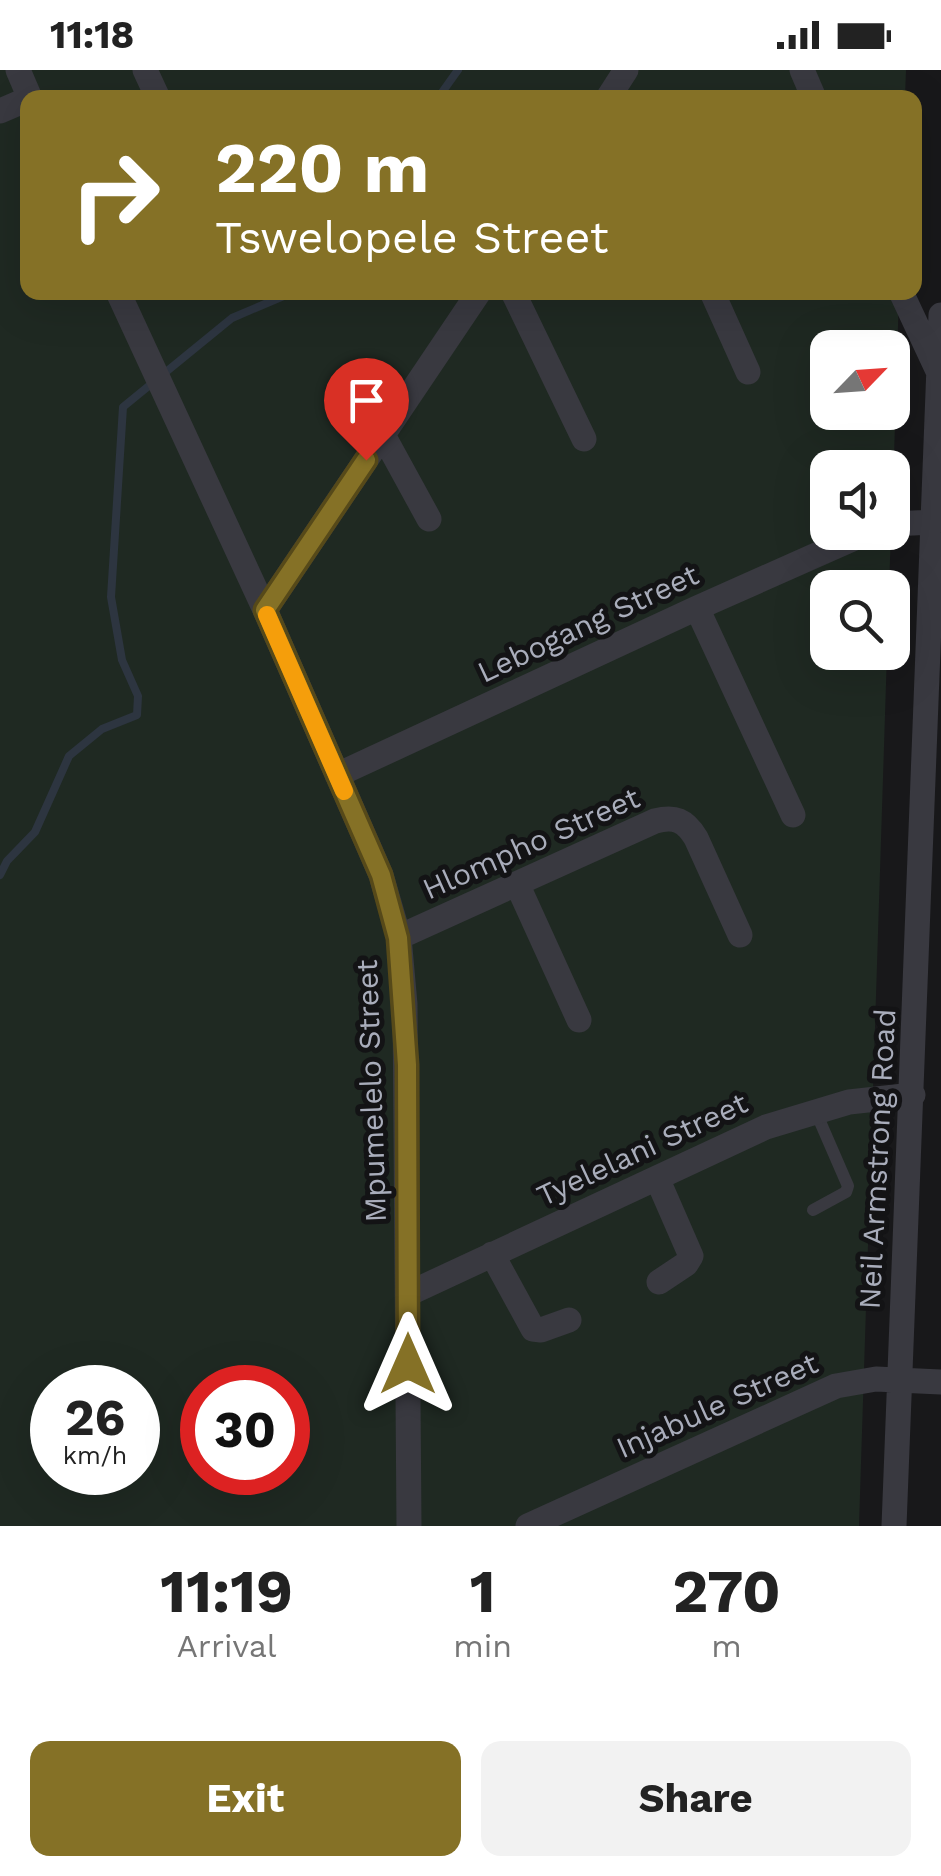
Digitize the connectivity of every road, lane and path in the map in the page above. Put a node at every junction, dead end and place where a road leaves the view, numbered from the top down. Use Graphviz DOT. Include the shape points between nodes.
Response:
graph roads {
  1 [pos="122,300"];
  2 [pos="474,300"];
  3 [pos="516,300"];
  4 [pos="716,300"];
  5 [pos="904,300"];
  6 [pos="941,314"];
  7 [pos="748,372"];
  8 [pos="939,372"];
  9 [pos="383,435"];
  10 [pos="584,439"];
  11 [pos="429,518"];
  12 [pos="934,522"];
  13 [pos="910,523"];
  14 [pos="828,550"];
  15 [pos="697,608"];
  16 [pos="265,610"];
  17 [pos="933,768"];
  18 [pos="337,776"];
  19 [pos="793,815"];
  20 [pos="518,886"];
  21 [pos="740,935"];
  22 [pos="398,938"];
  23 [pos="929,964"];
  24 [pos="579,1020"];
  25 [pos="913,1095"];
  26 [pos="815,1110"];
  27 [pos="657,1178"];
  28 [pos="814,1210"];
  29 [pos="492,1254"];
  30 [pos="659,1282"];
  31 [pos="408,1294"];
  32 [pos="569,1320"];
  33 [pos="898,1380"];
  34 [pos="941,1382"];
  35 [pos="409,1526"];
  36 [pos="528,1526"];
  37 [pos="894,1526"];
  1 -- 16 [label="street, Mpumelelo Street"];
  2 -- 9 [label="street"];
  3 -- 10 [label="street"];
  4 -- 7 [label="street"];
  5 -- 8 [label="street"];
  6 -- 8 [label="street, Neil Armstrong Road"];
  8 -- 12 [label="street, Neil Armstrong Road"];
  9 -- 11 [label="street"];
  9 -- 16 [label="street"];
  12 -- 13 [label="street"];
  12 -- 17 [label="street, Neil Armstrong Road"];
  14 -- 15 [label="street, Lebogang Street"];
  15 -- 18 [label="street, Lebogang Street"];
  15 -- 19 [label="street"];
  16 -- 18 [label="street, Mpumelelo Street"];
  17 -- 23 [label="street, Neil Armstrong Road"];
  18 -- 22 [label="street, Mpumelelo Street" via="381,875"];
  20 -- 21 [label="street, Hlompho Street" via="674,818 696,838"];
  20 -- 22 [label="street, Hlompho Street"];
  20 -- 24 [label="street"];
  22 -- 31 [label="street, Mpumelelo Street" via="407,1065"];
  23 -- 25 [label="street, Neil Armstrong Road"];
  25 -- 26 [label="street, Tyelelani Street"];
  25 -- 33 [label="street, Neil Armstrong Road"];
  26 -- 27 [label="street, Tyelelani Street"];
  26 -- 28 [label="lane" via="848,1186"];
  27 -- 29 [label="street, Tyelelani Street"];
  27 -- 30 [label="street" via="691,1256"];
  29 -- 31 [label="street, Tyelelani Street"];
  29 -- 32 [label="street" via="533,1329"];
  31 -- 35 [label="street, Mpumelelo Street"];
  33 -- 34 [label="street, Injabule Street"];
  33 -- 36 [label="street, Injabule Street" via="836,1386"];
  33 -- 37 [label="street, Neil Armstrong Road"];
}
